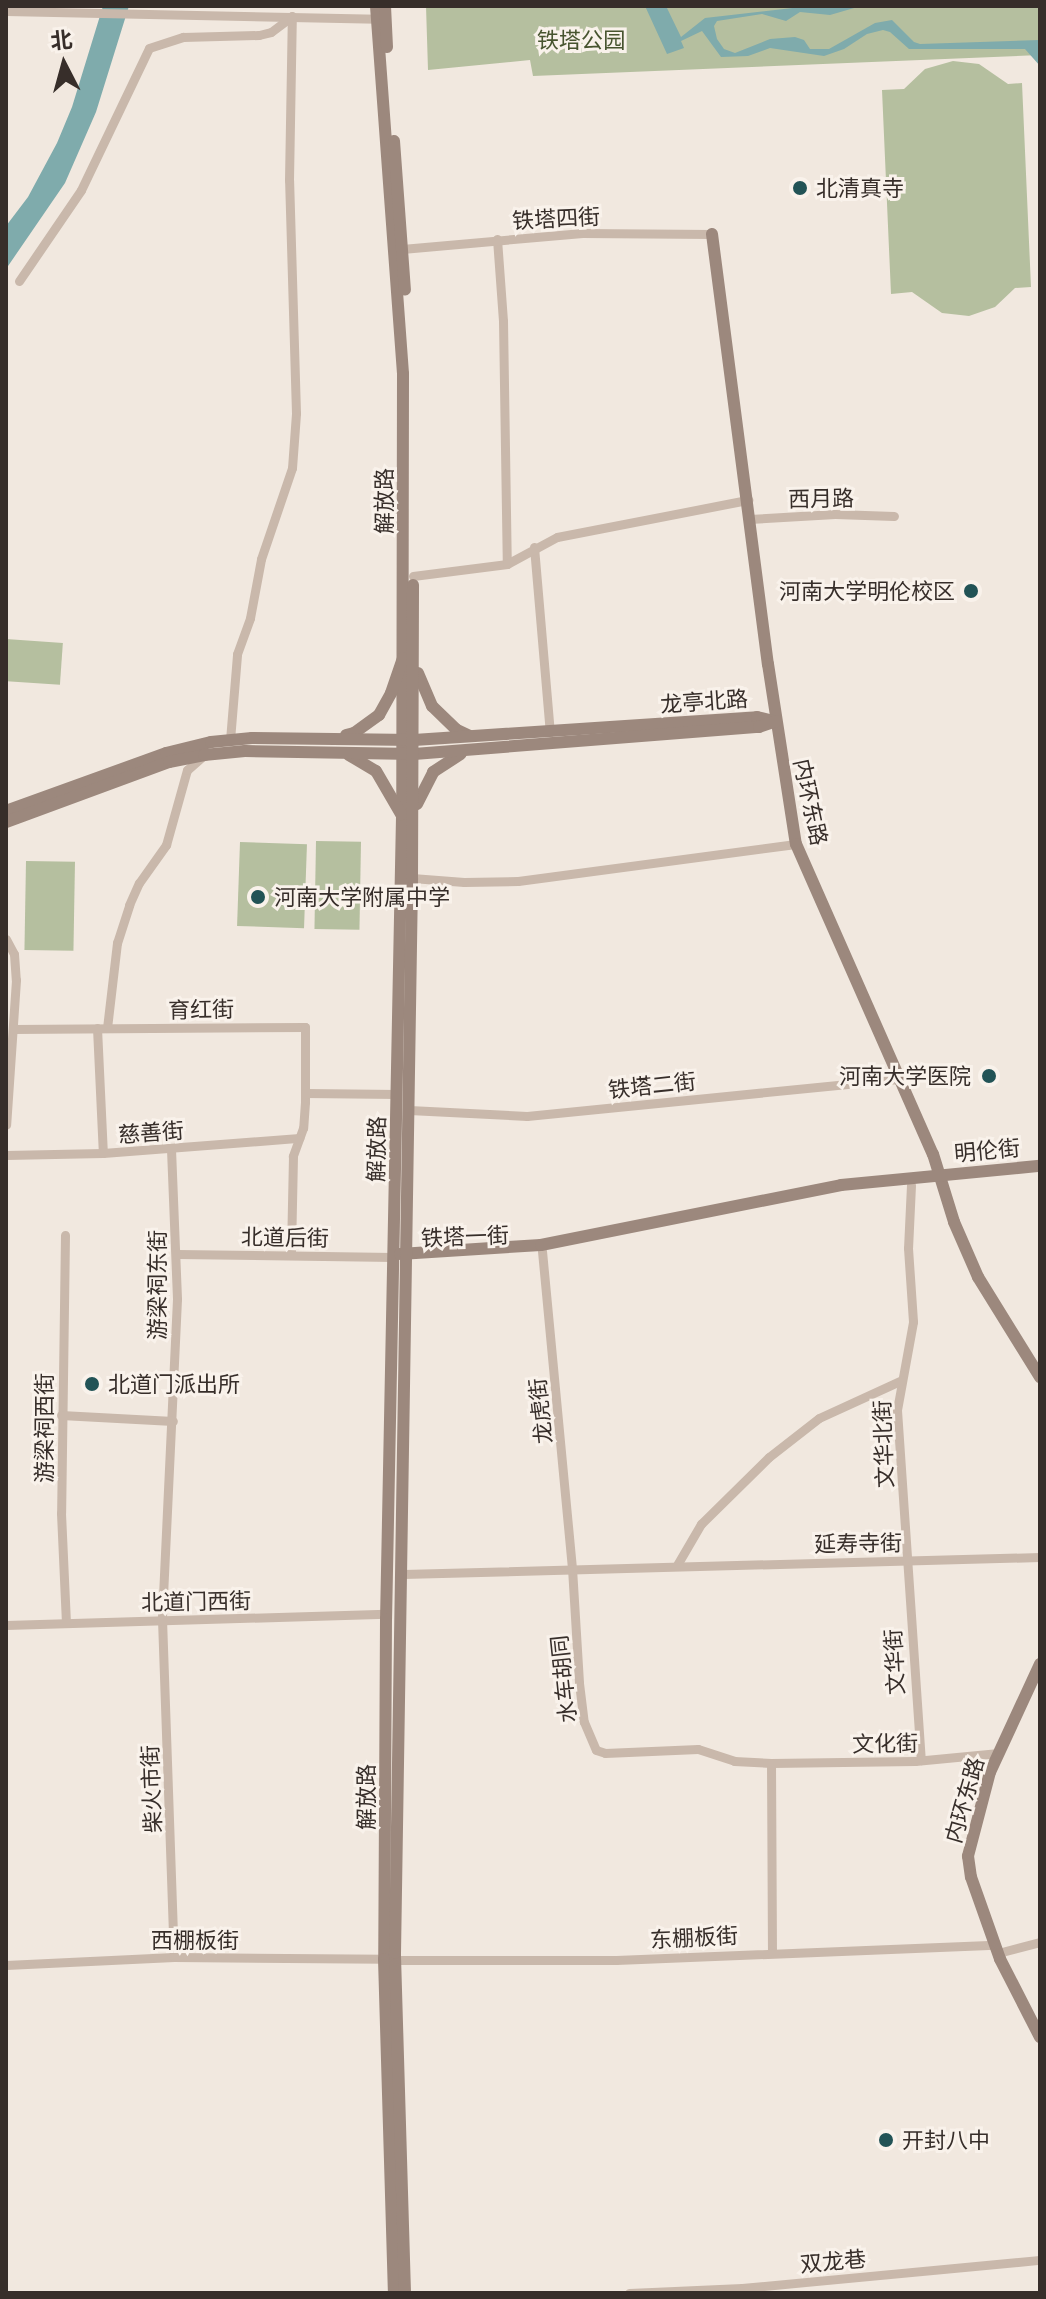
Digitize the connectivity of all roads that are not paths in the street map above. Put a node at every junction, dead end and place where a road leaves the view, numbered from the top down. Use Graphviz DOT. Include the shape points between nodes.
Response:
graph roads {
  1 [pos="385,6"];
  2 [pos="6,11"];
  3 [pos="376,12"];
  4 [pos="292,16"];
  5 [pos="712,234"];
  6 [pos="497,239"];
  7 [pos="402,249"];
  8 [pos="19,281"];
  9 [pos="748,500"];
  10 [pos="894,516"];
  11 [pos="749,519"];
  12 [pos="534,547"];
  13 [pos="507,564"];
  14 [pos="413,576"];
  15 [pos="409,655"];
  16 [pos="776,721"];
  17 [pos="550,732"];
  18 [pos="325,738"];
  19 [pos="230,740"];
  20 [pos="474,743"];
  21 [pos="408,747"];
  22 [pos="330,751"];
  23 [pos="204,755"];
  24 [pos="6,811"];
  25 [pos="408,818"];
  26 [pos="6,822"];
  27 [pos="796,844"];
  28 [pos="412,878"];
  29 [pos="6,939"];
  30 [pos="102,1028"];
  31 [pos="13,1029"];
  32 [pos="8,1062"];
  33 [pos="898,1079"];
  34 [pos="305,1093"];
  35 [pos="397,1094"];
  36 [pos="409,1110"];
  37 [pos="6,1125"];
  38 [pos="299,1138"];
  39 [pos="171,1149"];
  40 [pos="103,1153"];
  41 [pos="6,1155"];
  42 [pos="1040,1166"];
  43 [pos="1040,1173"];
  44 [pos="939,1178"];
  45 [pos="911,1185"];
  46 [pos="65,1235"];
  47 [pos="542,1251"];
  48 [pos="177,1254"];
  49 [pos="407,1254"];
  50 [pos="291,1255"];
  51 [pos="393,1257"];
  52 [pos="1040,1377"];
  53 [pos="902,1380"];
  54 [pos="61,1415"];
  55 [pos="173,1421"];
  56 [pos="1040,1557"];
  57 [pos="907,1561"];
  58 [pos="677,1565"];
  59 [pos="572,1568"];
  60 [pos="403,1574"];
  61 [pos="386,1614"];
  62 [pos="162,1619"];
  63 [pos="66,1622"];
  64 [pos="6,1625"];
  65 [pos="1040,1664"];
  66 [pos="999,1753"];
  67 [pos="921,1760"];
  68 [pos="771,1763"];
  69 [pos="1040,1943"];
  70 [pos="996,1949"];
  71 [pos="772,1952"];
  72 [pos="174,1957"];
  73 [pos="390,1959"];
  74 [pos="6,1965"];
  75 [pos="1040,2037"];
  76 [pos="1040,2260"];
  77 [pos="742,2290"];
  78 [pos="394,2293"];
  79 [pos="405,2293"];
  80 [pos="629,2293"];
  1 -- 7 [label="main road, 解放路"];
  2 -- 4 [label="street"];
  3 -- 4 [label="street"];
  3 -- 15 [label="main road, 解放路" via="403,374"];
  4 -- 8 [label="street" via="259,35 183,37 149,48 81,190"];
  4 -- 19 [label="street" via="292,468 237,654"];
  5 -- 6 [label="street, 铁塔四街" via="582,233"];
  5 -- 9 [label="main road, 内环东路"];
  6 -- 7 [label="street, 铁塔四街"];
  6 -- 13 [label="street"];
  7 -- 14 [label="main road, 解放路" via="411,373"];
  9 -- 11 [label="main road, 内环东路"];
  9 -- 12 [label="street" via="557,537"];
  10 -- 11 [label="street, 西月路"];
  11 -- 16 [label="main road, 内环东路"];
  12 -- 13 [label="street"];
  12 -- 17 [label="street"];
  13 -- 14 [label="street"];
  14 -- 15 [label="main road, 解放路"];
  15 -- 18 [label="main road" via="377,717 354,733"];
  15 -- 20 [label="main road" via="432,706"];
  15 -- 21 [label="main road, 解放路"];
  16 -- 17 [label="main road, 龙亭北路" via="757,717"];
  16 -- 20 [label="main road, 龙亭北路" via="759,727"];
  16 -- 27 [label="main road, 内环东路"];
  17 -- 20 [label="main road, 龙亭北路"];
  18 -- 19 [label="main road, 龙亭北路"];
  18 -- 21 [label="main road, 龙亭北路"];
  19 -- 24 [label="main road, 龙亭北路" via="166,753"];
  20 -- 21 [label="main road, 龙亭北路"];
  20 -- 25 [label="main road" via="433,772"];
  21 -- 22 [label="main road, 龙亭北路"];
  21 -- 25 [label="main road, 解放路"];
  22 -- 23 [label="main road, 龙亭北路"];
  22 -- 25 [label="main road" via="354,756 375,771"];
  23 -- 26 [label="main road, 龙亭北路" via="169,762"];
  23 -- 30 [label="street" via="187,770 166,845 129,905"];
  25 -- 28 [label="main road, 解放路"];
  25 -- 35 [label="main road, 解放路"];
  27 -- 28 [label="street" via="518,881"];
  27 -- 33 [label="main road, 内环东路"];
  28 -- 36 [label="main road, 解放路"];
  29 -- 31 [label="street" via="14,954"];
  30 -- 31 [label="street, 育红街"];
  30 -- 34 [label="street, 育红街" via="305,1027"];
  30 -- 40 [label="street"];
  31 -- 32 [label="street"];
  32 -- 37 [label="street"];
  33 -- 36 [label="street, 铁塔二街" via="527,1116"];
  33 -- 44 [label="main road, 内环东路"];
  34 -- 35 [label="street"];
  34 -- 38 [label="street"];
  35 -- 51 [label="main road, 解放路"];
  36 -- 49 [label="main road, 解放路"];
  38 -- 39 [label="street, 慈善街"];
  38 -- 50 [label="street" via="293,1156"];
  39 -- 40 [label="street, 慈善街"];
  39 -- 48 [label="street, 游梁祠东街"];
  40 -- 41 [label="street, 慈善街"];
  42 -- 44 [label="main road, 明伦街"];
  43 -- 44 [label="main road, 明伦街"];
  44 -- 45 [label="main road, 铁塔一街"];
  44 -- 49 [label="main road, 铁塔一街" via="841,1185 541,1245"];
  44 -- 52 [label="main road, 内环东路" via="985,1289"];
  45 -- 47 [label="main road, 铁塔一街" via="841,1192"];
  45 -- 53 [label="street, 文华北街" via="913,1322"];
  46 -- 54 [label="street, 游梁祠西街"];
  47 -- 49 [label="main road, 铁塔一街"];
  47 -- 59 [label="street, 龙虎街"];
  48 -- 50 [label="street, 北道后街"];
  48 -- 55 [label="street, 游梁祠东街"];
  49 -- 51 [label="main road, 铁塔一街"];
  49 -- 60 [label="main road, 解放路"];
  50 -- 51 [label="street, 北道后街"];
  51 -- 61 [label="main road, 解放路"];
  53 -- 57 [label="street, 文华北街" via="897,1410"];
  53 -- 58 [label="street" via="819,1418 769,1457 701,1524"];
  54 -- 55 [label="street"];
  54 -- 63 [label="street, 游梁祠西街"];
  55 -- 62 [label="street, 游梁祠东街"];
  56 -- 57 [label="street, 延寿寺街"];
  57 -- 58 [label="street, 延寿寺街"];
  57 -- 67 [label="street, 文华街"];
  58 -- 59 [label="street, 延寿寺街"];
  59 -- 60 [label="street, 延寿寺街"];
  59 -- 68 [label="street, 水车胡同" via="584,1722 596,1750 698,1749 734,1761"];
  60 -- 73 [label="main road, 解放路"];
  61 -- 62 [label="street, 北道门西街"];
  61 -- 73 [label="main road, 解放路"];
  62 -- 63 [label="street, 北道门西街"];
  62 -- 72 [label="street, 柴火市街"];
  63 -- 64 [label="street, 北道门西街"];
  65 -- 66 [label="main road, 内环东路"];
  66 -- 67 [label="street, 文化街"];
  66 -- 70 [label="main road, 内环东路" via="981,1796 968,1856"];
  67 -- 68 [label="street, 文化街"];
  68 -- 71 [label="street"];
  69 -- 70 [label="street, 东棚板街"];
  70 -- 71 [label="street, 东棚板街"];
  70 -- 75 [label="main road, 内环东路"];
  71 -- 73 [label="street, 东棚板街" via="616,1960"];
  72 -- 73 [label="street, 西棚板街"];
  72 -- 74 [label="street, 西棚板街"];
  73 -- 78 [label="main road, 解放路"];
  73 -- 79 [label="main road, 解放路"];
  76 -- 77 [label="street, 双龙巷"];
  77 -- 80 [label="street, 双龙巷"];
}
